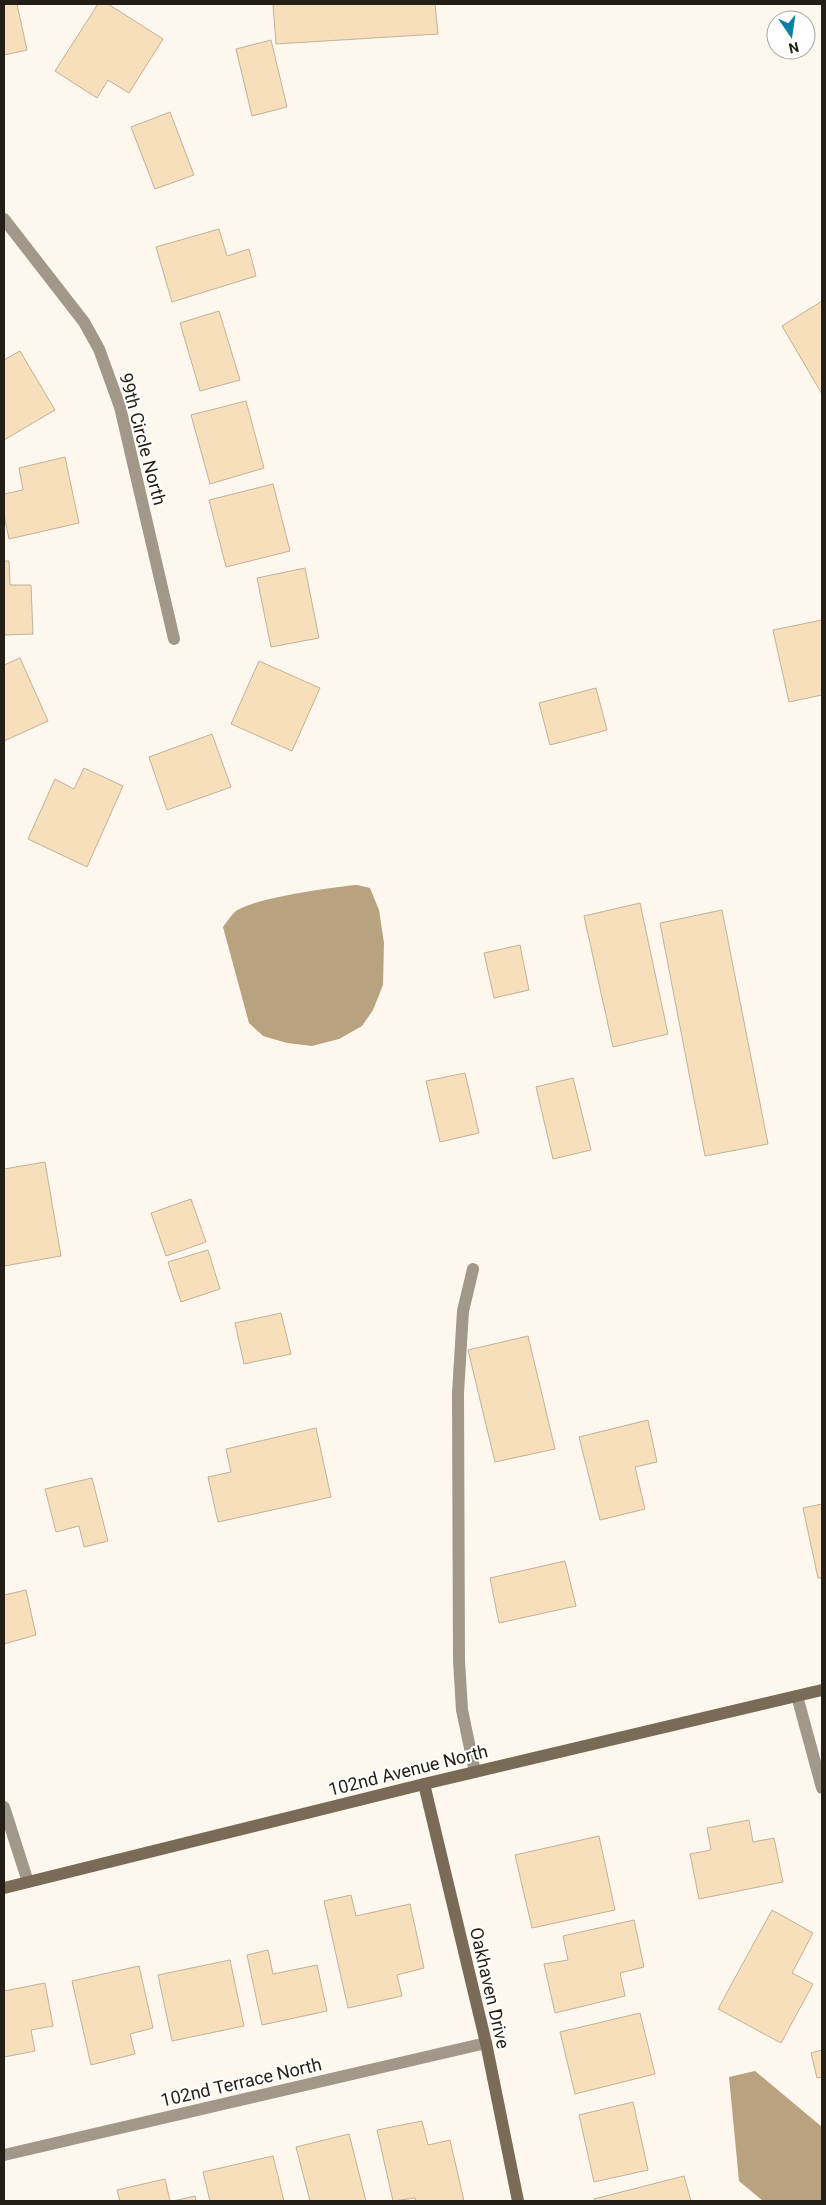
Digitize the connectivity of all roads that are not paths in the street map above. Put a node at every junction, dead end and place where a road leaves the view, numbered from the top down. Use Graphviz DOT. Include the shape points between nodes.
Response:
graph roads {
  1 [pos="4,219"];
  2 [pos="174,638"];
  3 [pos="473,1268"];
  4 [pos="822,1690"];
  5 [pos="797,1696"];
  6 [pos="476,1772"];
  7 [pos="424,1784"];
  8 [pos="822,1788"];
  9 [pos="4,1807"];
  10 [pos="28,1882"];
  11 [pos="4,1888"];
  12 [pos="486,2043"];
  13 [pos="4,2155"];
  14 [pos="518,2201"];
  1 -- 2 [label="street, 99th Circle North" via="84,322 99,349 120,407"];
  3 -- 6 [label="street" via="463,1311 458,1393 459,1661 462,1710"];
  4 -- 5 [label="street, 102nd Avenue North"];
  5 -- 6 [label="street, 102nd Avenue North"];
  5 -- 8 [label="street"];
  6 -- 7 [label="street, 102nd Avenue North"];
  7 -- 10 [label="street, 102nd Avenue North"];
  7 -- 12 [label="street, Oakhaven Drive"];
  9 -- 10 [label="street"];
  10 -- 11 [label="street, 102nd Avenue North"];
  12 -- 13 [label="street, 102nd Terrace North"];
  12 -- 14 [label="street, Oakhaven Drive"];
}
